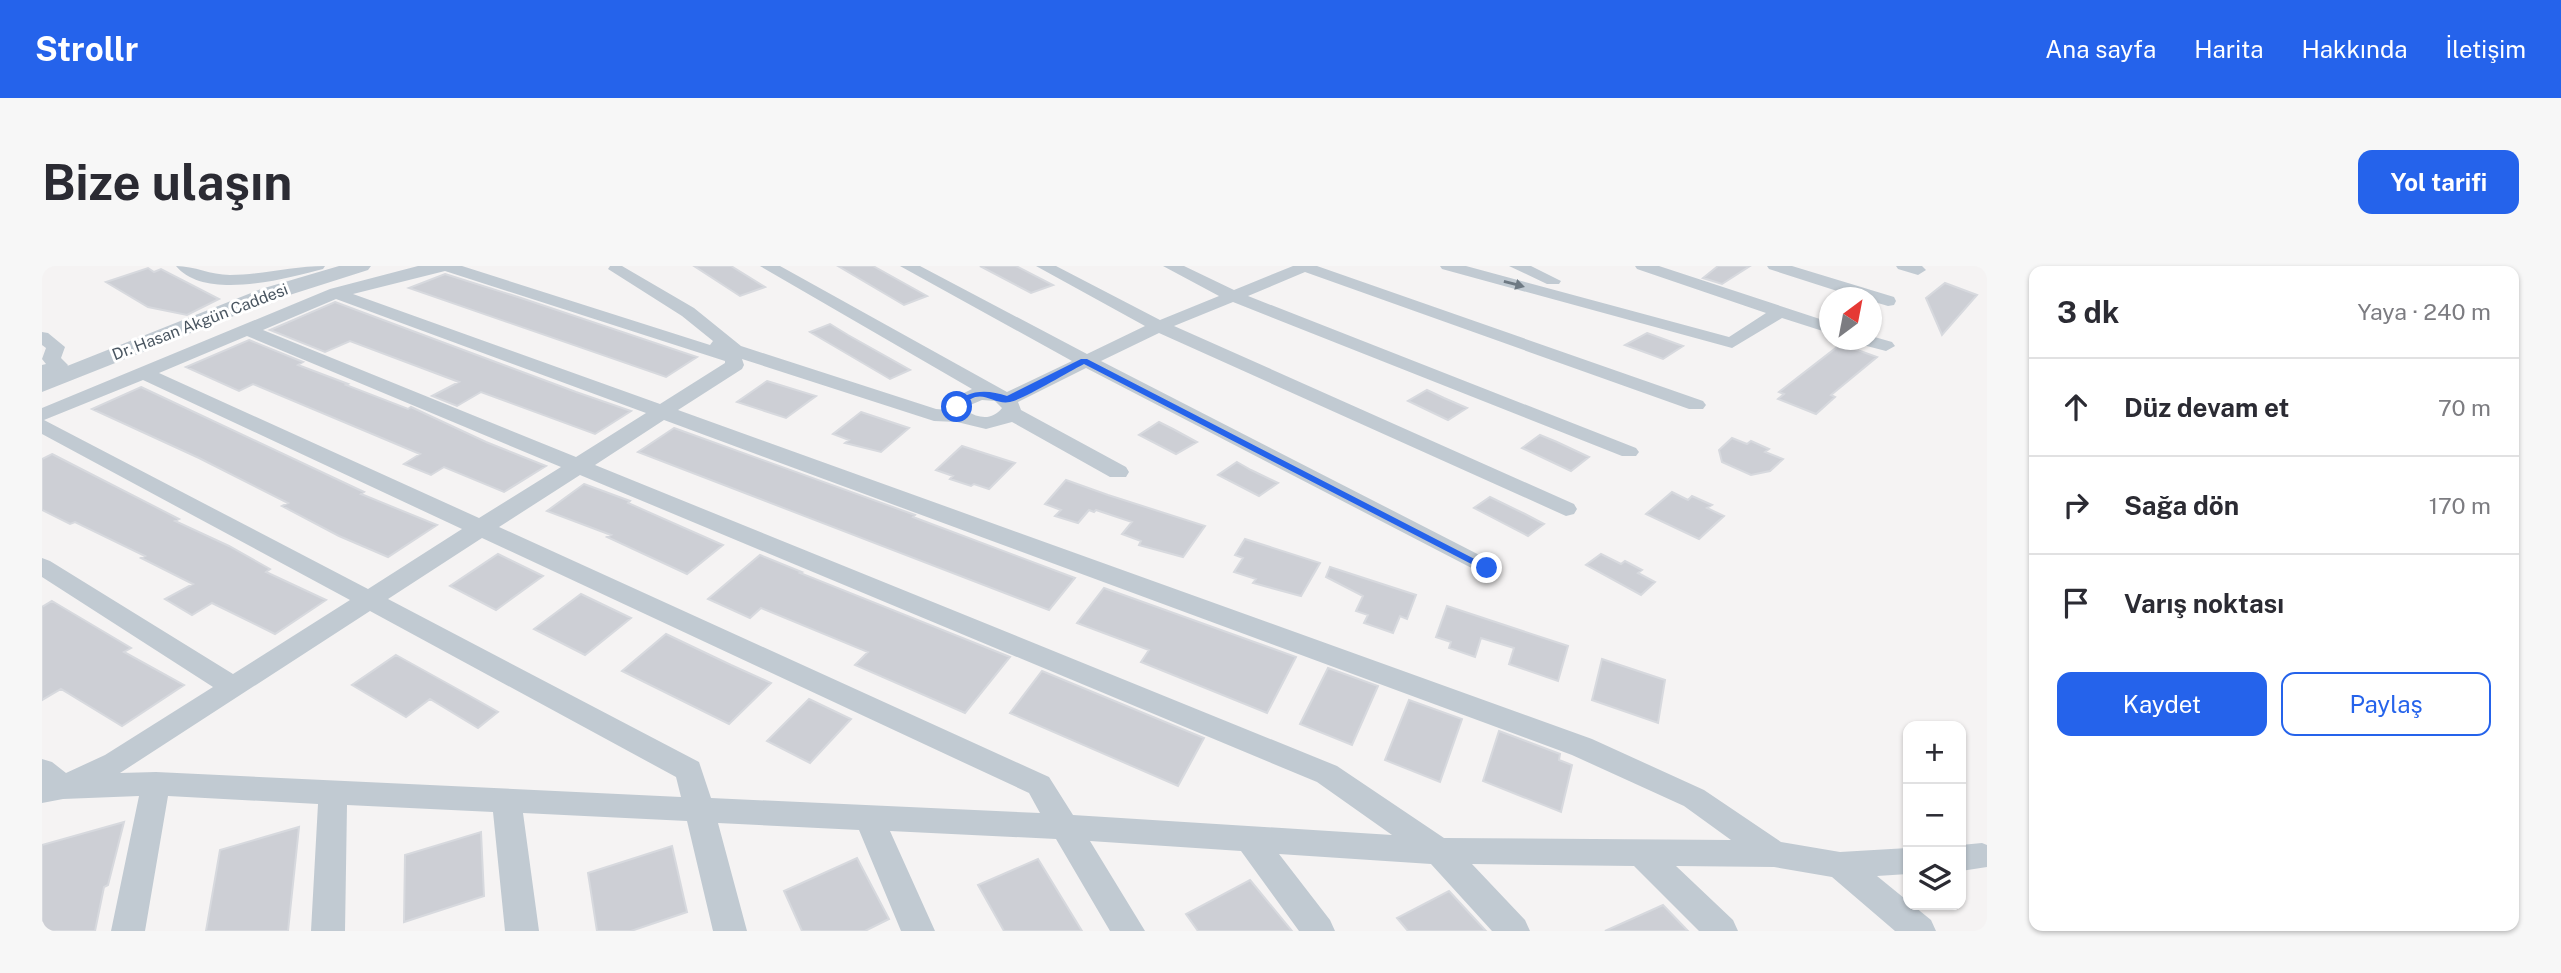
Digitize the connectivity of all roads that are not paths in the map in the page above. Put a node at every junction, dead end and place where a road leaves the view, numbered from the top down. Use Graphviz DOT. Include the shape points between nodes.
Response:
graph roads {
  1 [pos="184,266"];
  2 [pos="317,266"];
  3 [pos="361,266"];
  4 [pos="475,266"];
  5 [pos="768,266"];
  6 [pos="908,266"];
  7 [pos="1044,266"];
  8 [pos="1171,266"];
  9 [pos="1304,266"];
  10 [pos="1448,266"];
  11 [pos="1517,266"];
  12 [pos="1643,266"];
  13 [pos="1775,266"];
  14 [pos="616,269"];
  15 [pos="336,293"];
  16 [pos="1231,295"];
  17 [pos="1888,301"];
  18 [pos="1596,306"];
  19 [pos="1779,312"];
  20 [pos="1819,325"];
  21 [pos="1159,326"];
  22 [pos="247,330"];
  23 [pos="42,337"];
  24 [pos="1882,345"];
  25 [pos="1886,346"];
  26 [pos="734,349"];
  27 [pos="1084,360"];
  28 [pos="42,372"];
  29 [pos="143,373"];
  30 [pos="42,385"];
  31 [pos="1004,402"];
  32 [pos="1696,405"];
  33 [pos="662,412"];
  34 [pos="42,415"];
  35 [pos="960,416"];
  36 [pos="42,426"];
  37 [pos="1629,452"];
  38 [pos="577,467"];
  39 [pos="1118,472"];
  40 [pos="1566,509"];
  41 [pos="480,529"];
  42 [pos="42,566"];
  43 [pos="1487,568"];
  44 [pos="369,601"];
  45 [pos="234,687"];
  46 [pos="49,783"];
  47 [pos="156,784"];
  48 [pos="333,792"];
  49 [pos="507,800"];
  50 [pos="700,809"];
  51 [pos="869,817"];
  52 [pos="1066,827"];
  53 [pos="1250,839"];
  54 [pos="1439,851"];
  55 [pos="1641,853"];
  56 [pos="1774,855"];
  57 [pos="1903,861"];
  58 [pos="1840,865"];
  59 [pos="128,931"];
  60 [pos="328,931"];
  61 [pos="522,931"];
  62 [pos="730,931"];
  63 [pos="918,931"];
  64 [pos="1128,931"];
  65 [pos="1318,931"];
  66 [pos="1513,931"];
  67 [pos="1721,931"];
  68 [pos="1919,931"];
  1 -- 2 [label="street" via="192,274 211,279 265,277"];
  3 -- 30 [label="street, Dr. Hasan Akgün Caddesi" via="269,294"];
  4 -- 26 [label="street"];
  5 -- 31 [label="street"];
  6 -- 27 [label="street"];
  7 -- 21 [label="street"];
  8 -- 16 [label="street"];
  9 -- 16 [label="street"];
  9 -- 32 [label="street"];
  10 -- 18 [label="street, one-way"];
  11 -- 18 [label="street"];
  12 -- 19 [label="street"];
  13 -- 17 [label="street"];
  14 -- 26 [label="street" via="688,312"];
  15 -- 22 [label="street"];
  15 -- 33 [label="street"];
  15 -- 33 [label="street" via="446,266 733,358 735,365"];
  16 -- 21 [label="street"];
  16 -- 37 [label="street"];
  18 -- 19 [label="street" via="1732,343"];
  19 -- 20 [label="street"];
  21 -- 27 [label="street"];
  21 -- 40 [label="street"];
  22 -- 29 [label="street"];
  22 -- 38 [label="street"];
  23 -- 28 [label="street" via="56,346 51,359 59,365"];
  24 -- 25 [label="street"];
  26 -- 35 [label="street" via="934,415"];
  27 -- 31 [label="street"];
  27 -- 43 [label="street"];
  29 -- 34 [label="street"];
  29 -- 41 [label="street"];
  31 -- 35 [label="street" via="1000,421 983,423"];
  31 -- 35 [label="street" via="977,394 963,399 957,407"];
  31 -- 39 [label="street"];
  33 -- 38 [label="street"];
  33 -- 56 [label="street" via="1582,747 1693,799"];
  36 -- 44 [label="street"];
  38 -- 41 [label="street"];
  38 -- 54 [label="street" via="1327,774"];
  41 -- 44 [label="street"];
  41 -- 52 [label="street" via="1039,785"];
  42 -- 45 [label="street"];
  44 -- 45 [label="street"];
  44 -- 50 [label="street" via="689,769"];
  45 -- 46 [label="street" via="115,763"];
  46 -- 47 [label="street"];
  47 -- 48 [label="street"];
  47 -- 59 [label="street"];
  48 -- 49 [label="street"];
  48 -- 60 [label="street"];
  49 -- 50 [label="street"];
  49 -- 61 [label="street"];
  50 -- 51 [label="street"];
  50 -- 62 [label="street"];
  51 -- 52 [label="street"];
  51 -- 63 [label="street"];
  52 -- 53 [label="street"];
  52 -- 64 [label="street"];
  53 -- 54 [label="street"];
  53 -- 65 [label="street"];
  54 -- 55 [label="street"];
  54 -- 66 [label="street"];
  55 -- 56 [label="street"];
  55 -- 67 [label="street"];
  56 -- 58 [label="street"];
  57 -- 58 [label="street"];
  58 -- 68 [label="street"];
}
